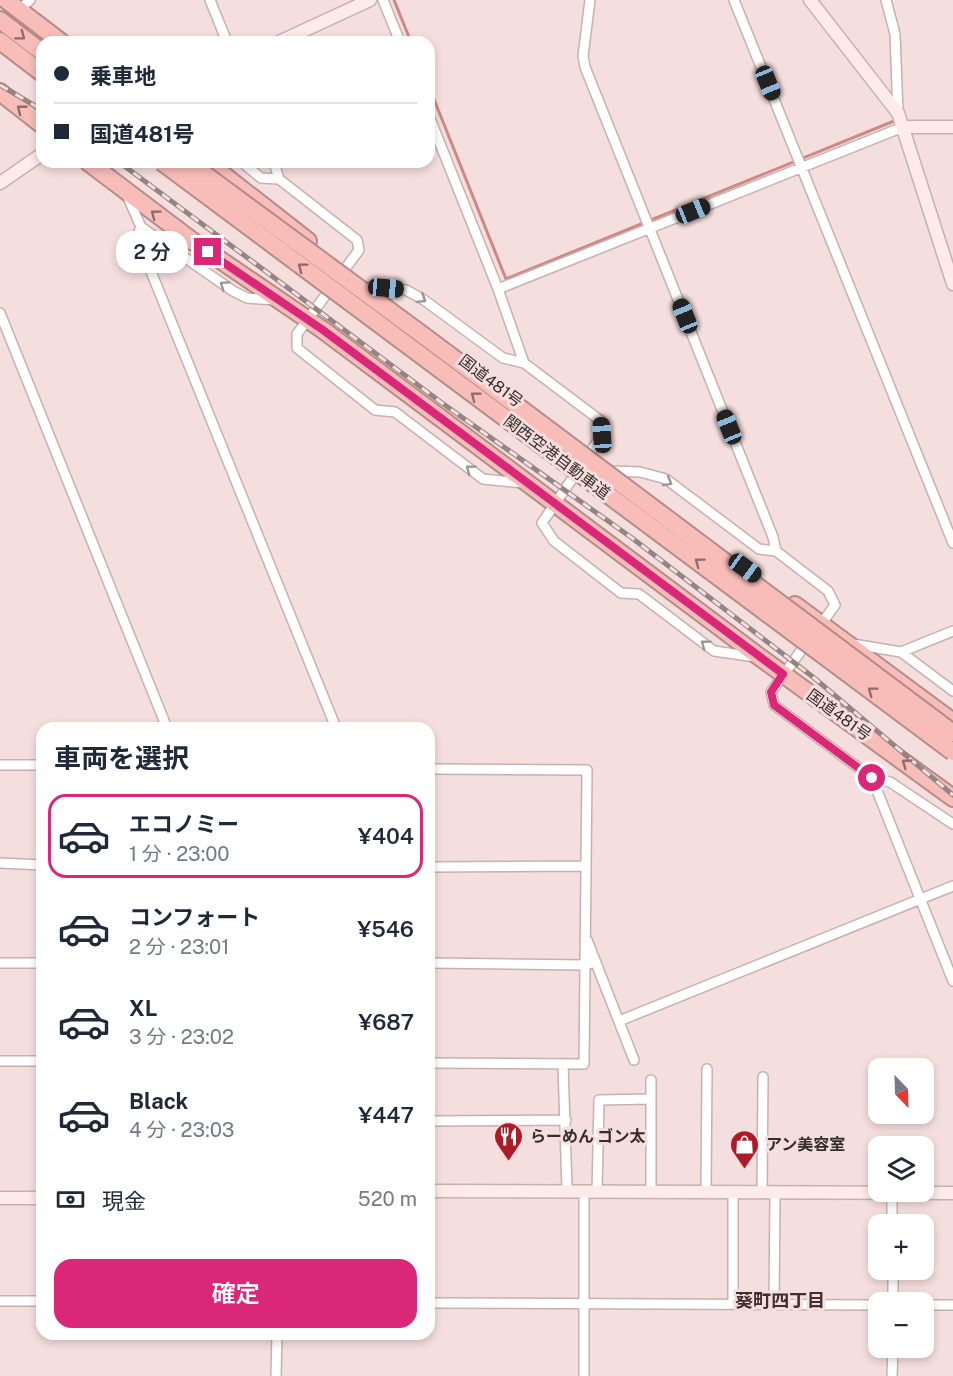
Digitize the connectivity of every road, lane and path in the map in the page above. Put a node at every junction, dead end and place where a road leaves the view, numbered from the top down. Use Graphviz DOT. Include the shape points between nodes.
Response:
graph roads {
  1 [pos="210,0"];
  2 [pos="370,0"];
  3 [pos="383,0"];
  4 [pos="590,0"];
  5 [pos="734,0"];
  6 [pos="810,0"];
  7 [pos="886,0"];
  8 [pos="18,3"];
  9 [pos="0,21"];
  10 [pos="54,36"];
  11 [pos="225,36"];
  12 [pos="292,36"];
  13 [pos="398,36"];
  14 [pos="0,41"];
  15 [pos="36,48"];
  16 [pos="36,68"];
  17 [pos="897,85"];
  18 [pos="880,90"];
  19 [pos="0,92"];
  20 [pos="898,113"];
  21 [pos="36,120"];
  22 [pos="903,127"];
  23 [pos="953,127"];
  24 [pos="435,131"];
  25 [pos="36,158"];
  26 [pos="802,167"];
  27 [pos="95,168"];
  28 [pos="170,168"];
  29 [pos="196,168"];
  30 [pos="215,168"];
  31 [pos="249,168"];
  32 [pos="276,168"];
  33 [pos="279,179"];
  34 [pos="0,183"];
  35 [pos="125,192"];
  36 [pos="141,227"];
  37 [pos="650,228"];
  38 [pos="344,270"];
  39 [pos="953,284"];
  40 [pos="366,287"];
  41 [pos="498,290"];
  42 [pos="279,301"];
  43 [pos="0,313"];
  44 [pos="308,320"];
  45 [pos="524,363"];
  46 [pos="588,454"];
  47 [pos="612,471"];
  48 [pos="525,483"];
  49 [pos="553,504"];
  50 [pos="953,543"];
  51 [pos="776,551"];
  52 [pos="821,624"];
  53 [pos="953,631"];
  54 [pos="847,643"];
  55 [pos="901,652"];
  56 [pos="761,658"];
  57 [pos="783,674"];
  58 [pos="953,691"];
  59 [pos="165,722"];
  60 [pos="334,722"];
  61 [pos="953,722"];
  62 [pos="953,734"];
  63 [pos="953,752"];
  64 [pos="0,765"];
  65 [pos="36,765"];
  66 [pos="435,769"];
  67 [pos="872,778"];
  68 [pos="953,798"];
  69 [pos="953,824"];
  70 [pos="0,864"];
  71 [pos="36,865"];
  72 [pos="586,866"];
  73 [pos="435,867"];
  74 [pos="953,886"];
  75 [pos="920,899"];
  76 [pos="585,935"];
  77 [pos="596,962"];
  78 [pos="0,963"];
  79 [pos="36,963"];
  80 [pos="435,963"];
  81 [pos="585,964"];
  82 [pos="953,981"];
  83 [pos="619,1021"];
  84 [pos="634,1060"];
  85 [pos="0,1061"];
  86 [pos="36,1061"];
  87 [pos="435,1063"];
  88 [pos="563,1064"];
  89 [pos="707,1069"];
  90 [pos="763,1077"];
  91 [pos="651,1080"];
  92 [pos="651,1099"];
  93 [pos="566,1120"];
  94 [pos="435,1121"];
  95 [pos="567,1190"];
  96 [pos="591,1190"];
  97 [pos="435,1191"];
  98 [pos="651,1191"];
  99 [pos="706,1191"];
  100 [pos="733,1191"];
  101 [pos="762,1192"];
  102 [pos="775,1192"];
  103 [pos="868,1192"];
  104 [pos="934,1193"];
  105 [pos="953,1193"];
  106 [pos="0,1198"];
  107 [pos="36,1198"];
  108 [pos="0,1301"];
  109 [pos="36,1301"];
  110 [pos="435,1303"];
  111 [pos="584,1304"];
  112 [pos="733,1304"];
  113 [pos="774,1305"];
  114 [pos="868,1305"];
  115 [pos="934,1305"];
  116 [pos="953,1305"];
  117 [pos="277,1340"];
  118 [pos="892,1358"];
  119 [pos="276,1376"];
  120 [pos="584,1376"];
  121 [pos="892,1376"];
  1 -- 11 [label="street"];
  2 -- 12 [label="street"];
  3 -- 13 [label="street"];
  4 -- 37 [label="street" via="585,67"];
  5 -- 26 [label="street"];
  6 -- 18 [label="street"];
  7 -- 17 [label="street" via="895,34"];
  8 -- 10 [label="highway"];
  9 -- 15 [label="highway, one-way"];
  14 -- 16 [label="highway"];
  17 -- 18 [label="street"];
  17 -- 20 [label="street"];
  18 -- 20 [label="street"];
  21 -- 19 [label="highway, one-way"];
  20 -- 22 [label="street"];
  22 -- 23 [label="street"];
  22 -- 26 [label="street"];
  22 -- 39 [label="street"];
  24 -- 41 [label="street"];
  25 -- 34 [label="street"];
  26 -- 37 [label="street"];
  26 -- 50 [label="street"];
  27 -- 35 [label="highway, 国道481号"];
  63 -- 28 [label="highway, 関西空港自動車道, one-way, bridge"];
  29 -- 62 [label="highway, 関西空港自動車道, bridge"];
  30 -- 38 [label="highway, 国道481号"];
  31 -- 33 [label="street" via="261,178"];
  32 -- 33 [label="street"];
  33 -- 38 [label="street" via="357,240 359,249"];
  35 -- 36 [label="street"];
  42 -- 35 [label="highway, 国道481号, one-way"];
  42 -- 36 [label="street, one-way" via="247,298 233,291"];
  36 -- 60 [label="street" via="137,237"];
  37 -- 41 [label="street"];
  37 -- 51 [label="street"];
  38 -- 40 [label="highway, 国道481号"];
  38 -- 44 [label="street"];
  40 -- 45 [label="street, one-way" via="406,290 503,358"];
  40 -- 46 [label="highway, 国道481号"];
  41 -- 45 [label="street"];
  42 -- 44 [label="highway, 国道481号"];
  43 -- 59 [label="street"];
  44 -- 48 [label="highway, 国道481号"];
  48 -- 44 [label="street, one-way" via="483,479 395,412 375,410 297,348 297,334"];
  45 -- 46 [label="street" via="600,421 602,435"];
  46 -- 47 [label="highway, 国道481号"];
  46 -- 49 [label="street"];
  47 -- 51 [label="street, one-way" via="666,478 759,549"];
  47 -- 52 [label="highway, 国道481号"];
  48 -- 49 [label="highway, 国道481号"];
  49 -- 56 [label="highway, 国道481号"];
  56 -- 49 [label="street, one-way" via="714,651 639,594 621,593 554,541 542,523"];
  51 -- 52 [label="street" via="828,591 835,605"];
  52 -- 54 [label="highway, 国道481号"];
  52 -- 57 [label="street"];
  53 -- 55 [label="street"];
  54 -- 55 [label="street"];
  54 -- 61 [label="highway, 国道481号"];
  55 -- 58 [label="street"];
  56 -- 57 [label="highway, 国道481号"];
  57 -- 67 [label="street" via="771,692 774,705"];
  68 -- 57 [label="highway, 国道481号, one-way"];
  64 -- 65 [label="street"];
  66 -- 72 [label="street" via="587,770"];
  67 -- 69 [label="street" via="890,782"];
  67 -- 75 [label="street"];
  70 -- 71 [label="street"];
  72 -- 73 [label="street"];
  72 -- 76 [label="street"];
  74 -- 75 [label="street"];
  75 -- 82 [label="street"];
  75 -- 83 [label="street"];
  76 -- 77 [label="street"];
  76 -- 81 [label="street"];
  77 -- 81 [label="street"];
  77 -- 83 [label="street"];
  78 -- 79 [label="street"];
  80 -- 81 [label="street"];
  81 -- 88 [label="street" via="584,1064"];
  83 -- 84 [label="street"];
  85 -- 86 [label="street"];
  87 -- 88 [label="street"];
  88 -- 93 [label="street"];
  89 -- 99 [label="street"];
  90 -- 101 [label="street"];
  91 -- 92 [label="street"];
  92 -- 96 [label="street" via="599,1100"];
  92 -- 98 [label="street"];
  93 -- 94 [label="street"];
  93 -- 95 [label="street"];
  95 -- 96 [label="street"];
  95 -- 97 [label="street"];
  96 -- 98 [label="street"];
  96 -- 111 [label="street"];
  98 -- 99 [label="street"];
  99 -- 100 [label="street"];
  100 -- 101 [label="street"];
  100 -- 112 [label="street"];
  101 -- 102 [label="street"];
  102 -- 103 [label="street"];
  102 -- 113 [label="street"];
  104 -- 105 [label="street"];
  106 -- 107 [label="street"];
  108 -- 109 [label="street"];
  110 -- 111 [label="street"];
  111 -- 112 [label="street"];
  111 -- 120 [label="street"];
  112 -- 113 [label="street"];
  113 -- 114 [label="street"];
  115 -- 116 [label="street"];
  117 -- 119 [label="street"];
  118 -- 121 [label="street"];
}
